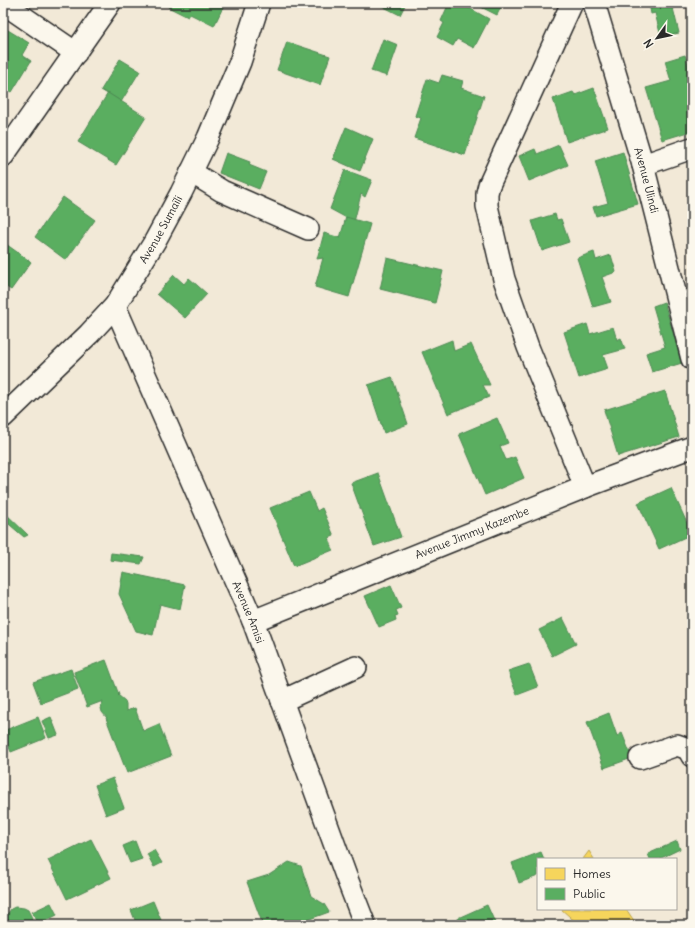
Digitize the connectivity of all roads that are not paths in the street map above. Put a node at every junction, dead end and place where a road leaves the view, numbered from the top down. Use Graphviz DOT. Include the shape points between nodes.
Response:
graph roads {
  1 [pos="3,3"];
  2 [pos="110,3"];
  3 [pos="259,3"];
  4 [pos="572,3"];
  5 [pos="594,3"];
  6 [pos="76,53"];
  7 [pos="692,148"];
  8 [pos="3,156"];
  9 [pos="642,165"];
  10 [pos="192,172"];
  11 [pos="308,229"];
  12 [pos="115,306"];
  13 [pos="692,359"];
  14 [pos="3,417"];
  15 [pos="692,447"];
  16 [pos="585,487"];
  17 [pos="253,621"];
  18 [pos="356,667"];
  19 [pos="282,701"];
  20 [pos="692,756"];
  21 [pos="640,758"];
  22 [pos="365,925"];
  1 -- 6 [label="street"];
  2 -- 6 [label="street"];
  3 -- 10 [label="street, Avenue Sumaïli" via="240,62"];
  4 -- 16 [label="street" via="489,185 487,206 504,279 528,348"];
  5 -- 9 [label="street, Avenue Ulindi"];
  6 -- 8 [label="street"];
  7 -- 9 [label="street"];
  9 -- 13 [label="street, Avenue Ulindi"];
  10 -- 11 [label="street" via="222,191"];
  10 -- 12 [label="street, Avenue Sumaïli" via="155,241"];
  12 -- 14 [label="street, Avenue Sumaïli"];
  12 -- 17 [label="street, Avenue Amisi"];
  15 -- 16 [label="street, Avenue Jimmy Kazembe"];
  16 -- 17 [label="street, Avenue Jimmy Kazembe"];
  17 -- 19 [label="street, Avenue Amisi"];
  18 -- 19 [label="street"];
  19 -- 22 [label="street, Avenue Amisi"];
  20 -- 21 [label="street" via="688,749 677,745"];
}
